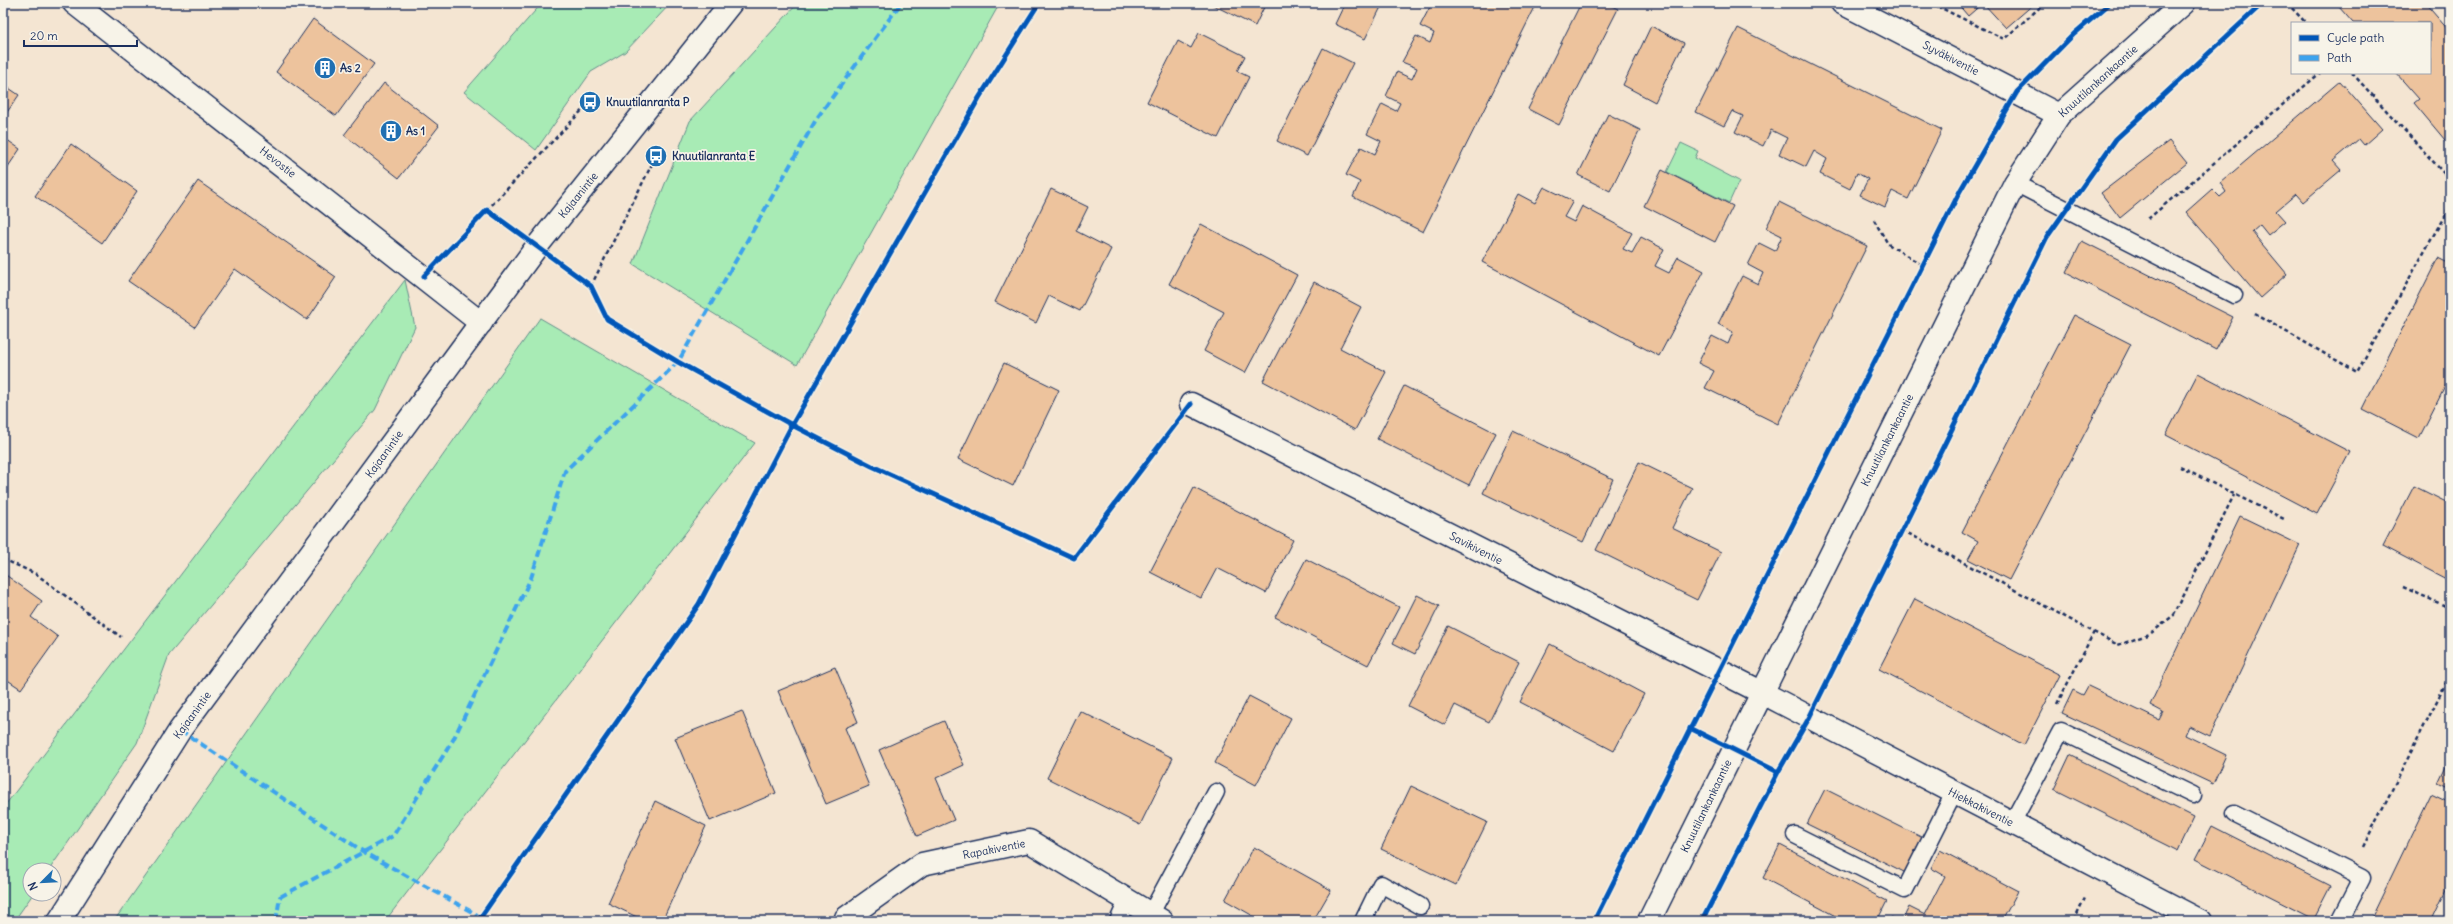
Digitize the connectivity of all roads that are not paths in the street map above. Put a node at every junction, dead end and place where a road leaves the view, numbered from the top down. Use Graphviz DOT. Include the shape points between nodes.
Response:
graph roads {
  1 [pos="74,3"];
  2 [pos="731,3"];
  3 [pos="1842,3"];
  4 [pos="2184,3"];
  5 [pos="2059,115"];
  6 [pos="2015,183"];
  7 [pos="2234,295"];
  8 [pos="481,322"];
  9 [pos="1191,404"];
  10 [pos="1761,692"];
  11 [pos="1216,792"];
  12 [pos="1954,793"];
  13 [pos="2193,794"];
  14 [pos="2234,814"];
  15 [pos="2012,823"];
  16 [pos="1795,835"];
  17 [pos="1127,901"];
  18 [pos="1420,906"];
  19 [pos="846,918"];
  20 [pos="1156,918"];
  21 [pos="59,921"];
  22 [pos="1118,921"];
  23 [pos="1363,921"];
  24 [pos="1649,921"];
  25 [pos="2201,921"];
  26 [pos="2340,921"];
  1 -- 8 [label="street, Hevostie"];
  2 -- 8 [label="street, Kajaanintie" via="538,245"];
  3 -- 5 [label="street, Syväkiventie"];
  4 -- 5 [label="street, Knuutilankankaantie"];
  5 -- 6 [label="street, Knuutilankankaantie"];
  6 -- 7 [label="lane"];
  6 -- 10 [label="street, Knuutilankankaantie"];
  8 -- 21 [label="street, Kajaanintie" via="180,730"];
  9 -- 10 [label="street, Savikiventie"];
  10 -- 12 [label="street, Hiekkakiventie"];
  10 -- 24 [label="street, Knuutilankankaantie"];
  11 -- 20 [label="lane"];
  12 -- 15 [label="street, Hiekkakiventie"];
  12 -- 16 [label="lane" via="1905,890"];
  13 -- 15 [label="lane" via="2061,731"];
  14 -- 26 [label="lane" via="2362,878"];
  15 -- 25 [label="street, Hiekkakiventie"];
  17 -- 19 [label="street, Rapakiventie" via="1029,841 922,864"];
  17 -- 20 [label="street, Rapakiventie"];
  17 -- 22 [label="lane"];
  18 -- 23 [label="lane" via="1381,884"];
}
